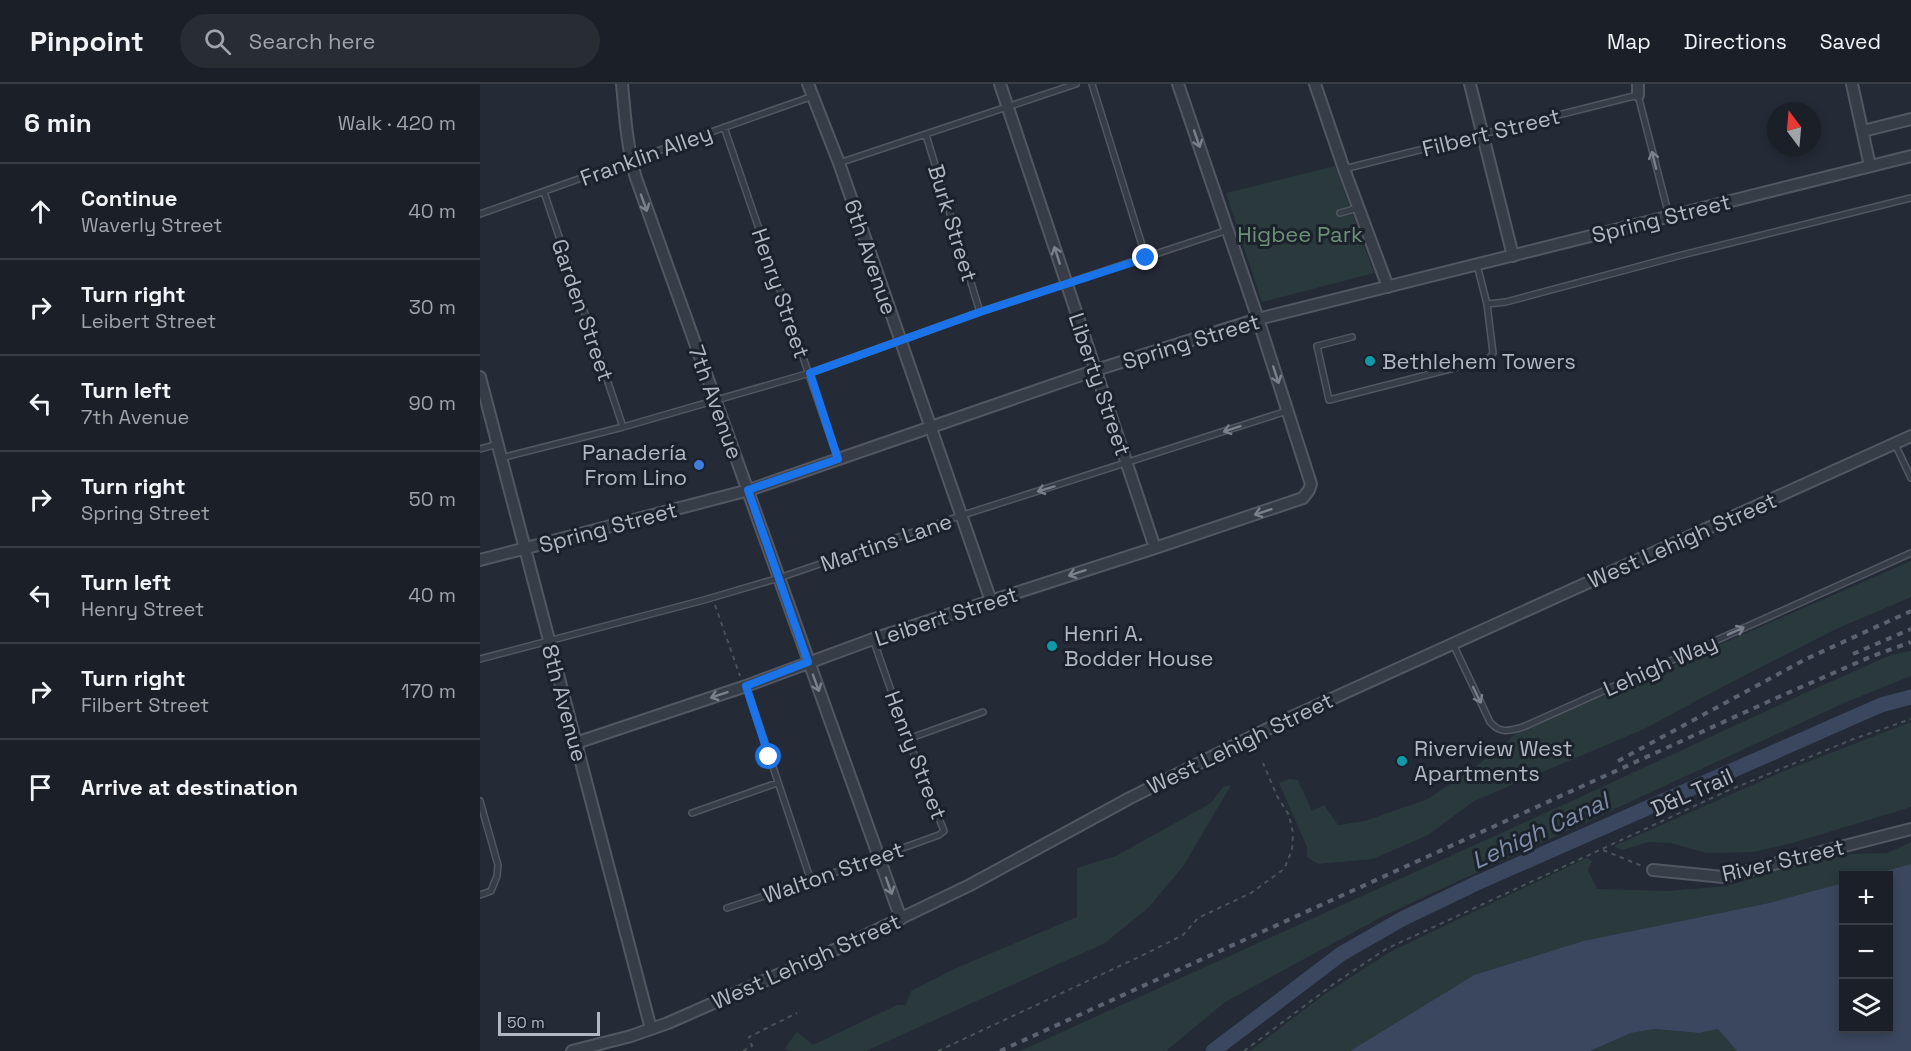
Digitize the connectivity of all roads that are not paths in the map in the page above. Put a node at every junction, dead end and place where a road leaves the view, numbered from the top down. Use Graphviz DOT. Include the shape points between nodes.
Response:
graph roads {
  1 [pos="622,84"];
  2 [pos="808,84"];
  3 [pos="1000,84"];
  4 [pos="1076,84"];
  5 [pos="1092,84"];
  6 [pos="1178,84"];
  7 [pos="1316,84"];
  8 [pos="1470,84"];
  9 [pos="1852,84"];
  10 [pos="1638,90"];
  11 [pos="813,96"];
  12 [pos="1008,106"];
  13 [pos="1911,119"];
  14 [pos="724,127"];
  15 [pos="1863,131"];
  16 [pos="1482,134"];
  17 [pos="926,135"];
  18 [pos="1911,156"];
  19 [pos="630,160"];
  20 [pos="839,163"];
  21 [pos="1870,166"];
  22 [pos="1344,169"];
  23 [pos="544,192"];
  24 [pos="1911,198"];
  25 [pos="1358,208"];
  26 [pos="1340,213"];
  27 [pos="480,214"];
  28 [pos="1669,216"];
  29 [pos="1227,230"];
  30 [pos="1513,256"];
  31 [pos="1146,258"];
  32 [pos="1477,265"];
  33 [pos="1066,282"];
  34 [pos="1388,287"];
  35 [pos="1487,304"];
  36 [pos="980,312"];
  37 [pos="1258,320"];
  38 [pos="1352,336"];
  39 [pos="899,340"];
  40 [pos="1096,370"];
  41 [pos="810,373"];
  42 [pos="480,377"];
  43 [pos="715,401"];
  44 [pos="1287,411"];
  45 [pos="623,427"];
  46 [pos="930,427"];
  47 [pos="1911,436"];
  48 [pos="1895,443"];
  49 [pos="498,444"];
  50 [pos="480,449"];
  51 [pos="501,458"];
  52 [pos="838,459"];
  53 [pos="1127,464"];
  54 [pos="1911,478"];
  55 [pos="748,490"];
  56 [pos="960,516"];
  57 [pos="1155,548"];
  58 [pos="525,549"];
  59 [pos="1911,552"];
  60 [pos="480,560"];
  61 [pos="779,578"];
  62 [pos="991,601"];
  63 [pos="873,639"];
  64 [pos="549,642"];
  65 [pos="1452,643"];
  66 [pos="480,660"];
  67 [pos="808,662"];
  68 [pos="746,686"];
  69 [pos="983,712"];
  70 [pos="908,739"];
  71 [pos="576,744"];
  72 [pos="777,783"];
  73 [pos="480,801"];
  74 [pos="692,813"];
  75 [pos="1911,829"];
  76 [pos="939,835"];
  77 [pos="878,857"];
  78 [pos="1653,870"];
  79 [pos="811,880"];
  80 [pos="480,896"];
  81 [pos="727,908"];
  82 [pos="901,919"];
  83 [pos="651,1029"];
  84 [pos="572,1051"];
  1 -- 19 [label="street, 7th Avenue"];
  2 -- 11 [label="street, 6th Avenue"];
  3 -- 12 [label="street, Liberty Street"];
  4 -- 12 [label="lane"];
  5 -- 31 [label="lane"];
  6 -- 29 [label="street, one-way"];
  7 -- 22 [label="street"];
  8 -- 16 [label="street"];
  9 -- 15 [label="street"];
  10 -- 16 [label="lane, Filbert Street"];
  28 -- 10 [label="lane, one-way"];
  11 -- 14 [label="lane, Franklin Alley"];
  11 -- 20 [label="street, 6th Avenue"];
  12 -- 17 [label="lane"];
  33 -- 12 [label="street, Liberty Street, one-way"];
  13 -- 15 [label="street"];
  14 -- 19 [label="lane, Franklin Alley"];
  14 -- 41 [label="lane, Henry Street"];
  15 -- 21 [label="street"];
  16 -- 22 [label="lane, Filbert Street"];
  16 -- 30 [label="street"];
  17 -- 20 [label="lane"];
  17 -- 36 [label="lane, Burk Street"];
  18 -- 21 [label="street, Spring Street"];
  19 -- 23 [label="lane, Franklin Alley"];
  19 -- 43 [label="street, 7th Avenue, one-way"];
  20 -- 39 [label="street, 6th Avenue"];
  21 -- 28 [label="street, Spring Street"];
  22 -- 25 [label="street"];
  23 -- 27 [label="lane, Franklin Alley"];
  23 -- 45 [label="lane, Garden Street"];
  24 -- 35 [label="lane"];
  25 -- 26 [label="lane"];
  25 -- 34 [label="street"];
  28 -- 30 [label="street, Spring Street"];
  29 -- 31 [label="lane"];
  29 -- 37 [label="street"];
  30 -- 32 [label="street, Spring Street"];
  31 -- 33 [label="lane"];
  32 -- 34 [label="street, Spring Street"];
  32 -- 35 [label="lane"];
  33 -- 36 [label="lane"];
  33 -- 40 [label="street, Liberty Street"];
  34 -- 37 [label="street, Spring Street"];
  35 -- 38 [label="lane" via="1493,353 1490,359 1329,400 1317,346"];
  36 -- 39 [label="lane"];
  37 -- 40 [label="street, Spring Street"];
  37 -- 44 [label="street, one-way"];
  39 -- 41 [label="lane"];
  39 -- 46 [label="street, 6th Avenue"];
  40 -- 46 [label="street, Spring Street"];
  40 -- 53 [label="street, Liberty Street"];
  41 -- 43 [label="lane"];
  41 -- 52 [label="lane, Henry Street"];
  42 -- 49 [label="street, 8th Avenue"];
  43 -- 45 [label="lane"];
  43 -- 55 [label="street, 7th Avenue"];
  44 -- 53 [label="lane, Martins Lane, one-way"];
  44 -- 57 [label="street, Leibert Street, one-way" via="1311,484 1303,498"];
  45 -- 51 [label="lane"];
  46 -- 52 [label="street, Spring Street"];
  46 -- 56 [label="street, 6th Avenue"];
  47 -- 48 [label="street, West Lehigh Street"];
  48 -- 54 [label="lane"];
  48 -- 65 [label="street, West Lehigh Street"];
  49 -- 50 [label="lane"];
  49 -- 51 [label="street, 8th Avenue"];
  51 -- 58 [label="street, 8th Avenue"];
  52 -- 55 [label="street, Spring Street"];
  53 -- 56 [label="lane, Martins Lane, one-way"];
  53 -- 57 [label="street, Liberty Street"];
  55 -- 58 [label="street, Spring Street"];
  55 -- 61 [label="street, 7th Avenue"];
  56 -- 61 [label="lane, Martins Lane"];
  56 -- 62 [label="street, 6th Avenue"];
  57 -- 62 [label="street, Leibert Street, one-way"];
  58 -- 60 [label="street, Spring Street"];
  58 -- 64 [label="street, 8th Avenue"];
  65 -- 59 [label="lane, Lehigh Way, one-way" via="1490,722 1508,731"];
  61 -- 64 [label="lane, Martins Lane"];
  61 -- 67 [label="street, 7th Avenue"];
  62 -- 63 [label="street, Leibert Street"];
  63 -- 67 [label="street, Leibert Street"];
  63 -- 70 [label="lane, Henry Street"];
  64 -- 66 [label="lane, Martins Lane"];
  64 -- 71 [label="street, 8th Avenue"];
  65 -- 82 [label="street, West Lehigh Street" via="1240,742"];
  67 -- 68 [label="street, Leibert Street"];
  67 -- 77 [label="street, 7th Avenue, one-way"];
  68 -- 71 [label="street, Leibert Street, one-way"];
  68 -- 72 [label="lane"];
  69 -- 70 [label="lane"];
  70 -- 76 [label="lane, Henry Street" via="943,825 944,831"];
  71 -- 83 [label="street, 8th Avenue"];
  72 -- 74 [label="lane"];
  72 -- 79 [label="lane"];
  73 -- 80 [label="lane" via="498,865 491,891"];
  75 -- 78 [label="street, River Street" via="1723,877"];
  76 -- 77 [label="lane, Walton Street"];
  77 -- 79 [label="lane, Walton Street"];
  77 -- 82 [label="street, 7th Avenue, one-way"];
  79 -- 81 [label="lane, Walton Street"];
  82 -- 83 [label="street, West Lehigh Street"];
  83 -- 84 [label="street, West Lehigh Street"];
}
